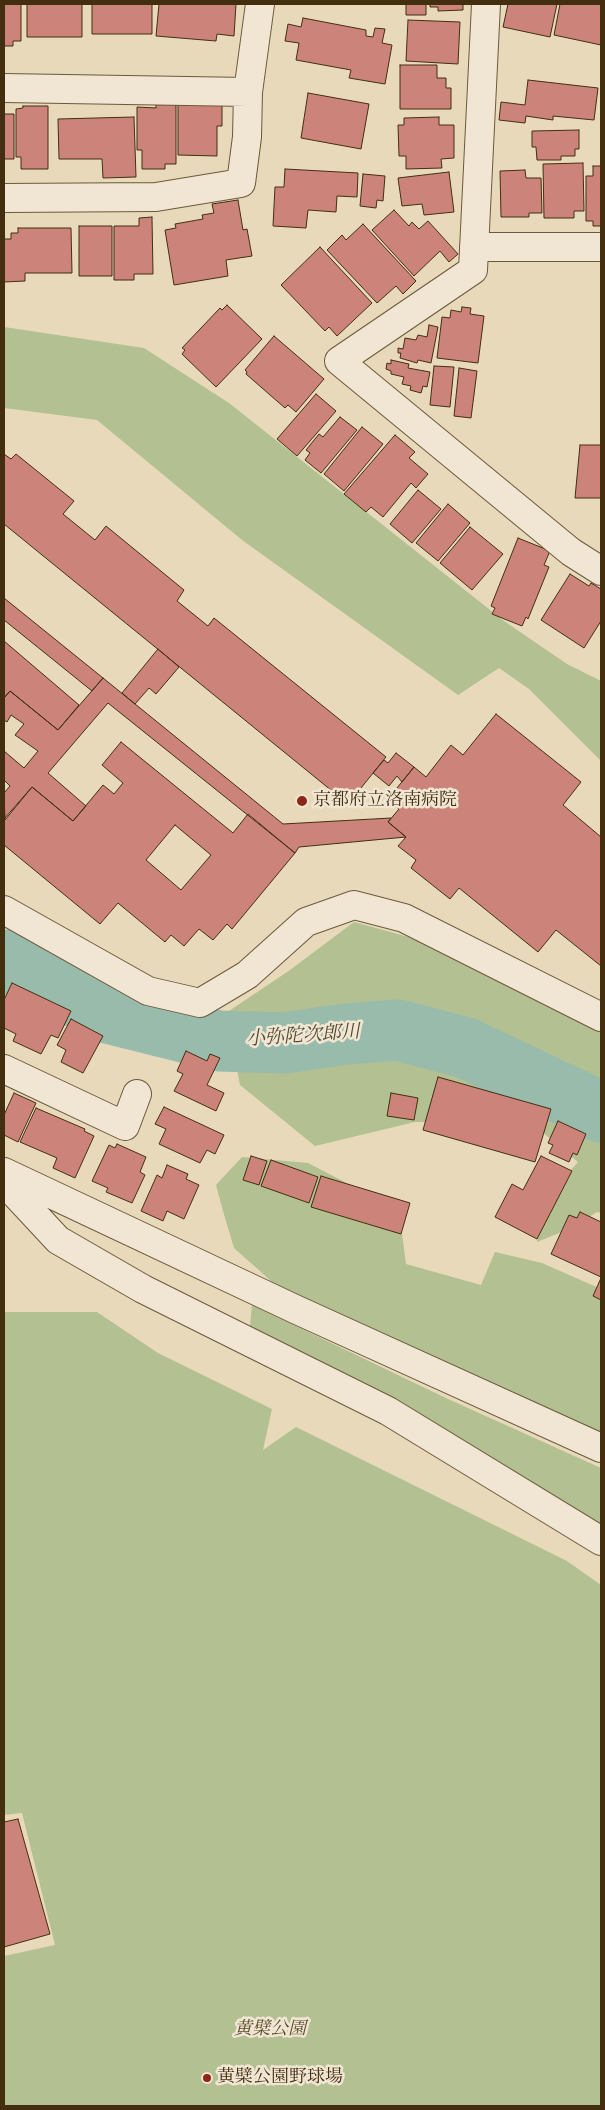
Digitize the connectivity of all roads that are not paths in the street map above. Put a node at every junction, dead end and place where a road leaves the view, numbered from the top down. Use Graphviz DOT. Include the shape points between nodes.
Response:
graph roads {
  1 [pos="260,4"];
  2 [pos="486,4"];
  3 [pos="4,88"];
  4 [pos="248,92"];
  5 [pos="4,198"];
  6 [pos="474,247"];
  7 [pos="601,247"];
  8 [pos="601,571"];
  9 [pos="4,910"];
  10 [pos="601,1017"];
  11 [pos="4,1069"];
  12 [pos="137,1094"];
  13 [pos="4,1172"];
  14 [pos="4,1182"];
  15 [pos="601,1448"];
  16 [pos="601,1541"];
  1 -- 4 [label="street"];
  2 -- 6 [label="street"];
  3 -- 4 [label="street"];
  4 -- 5 [label="street" via="241,183 156,197"];
  6 -- 7 [label="street"];
  6 -- 8 [label="street" via="474,270 339,361 571,552"];
  9 -- 10 [label="street" via="148,991 200,1003 246,974 306,922 354,905 404,918"];
  11 -- 12 [label="street" via="125,1126"];
  13 -- 15 [label="street"];
  14 -- 16 [label="street" via="58,1240 143,1289 388,1411"];
}
